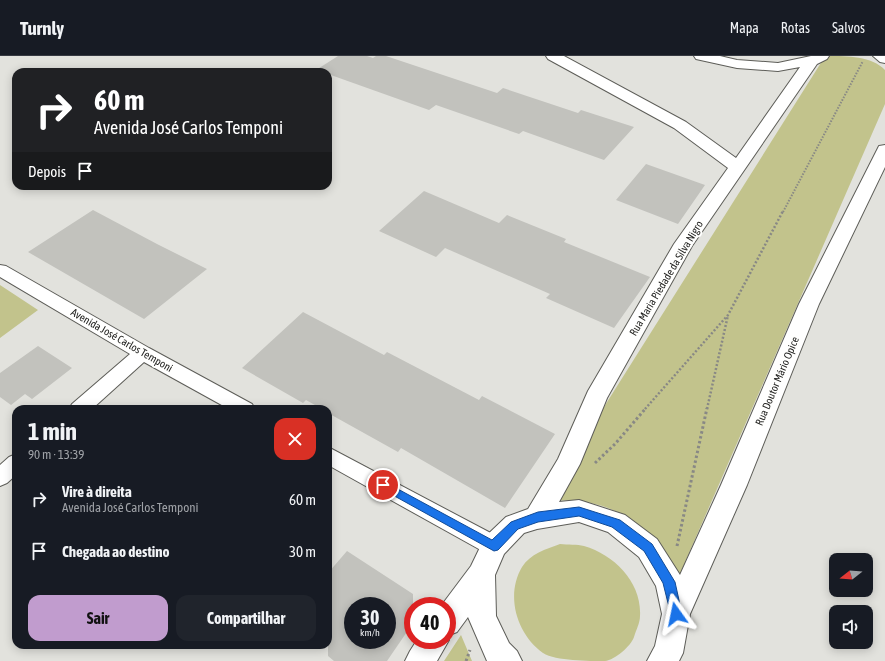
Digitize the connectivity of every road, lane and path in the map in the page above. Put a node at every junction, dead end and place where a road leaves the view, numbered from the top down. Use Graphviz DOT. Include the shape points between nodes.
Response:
graph roads {
  1 [pos="553,56"];
  2 [pos="701,56"];
  3 [pos="865,56"];
  4 [pos="880,56"];
  5 [pos="817,59"];
  6 [pos="885,59"];
  7 [pos="882,162"];
  8 [pos="737,167"];
  9 [pos="0,270"];
  10 [pos="728,314"];
  11 [pos="143,353"];
  12 [pos="83,405"];
  13 [pos="238,405"];
  14 [pos="332,457"];
  15 [pos="593,465"];
  16 [pos="12,466"];
  17 [pos="0,477"];
  18 [pos="538,517"];
  19 [pos="494,546"];
  20 [pos="481,575"];
  21 [pos="669,582"];
  22 [pos="456,609"];
  23 [pos="676,614"];
  24 [pos="670,658"];
  25 [pos="507,661"];
  1 -- 8 [label="street" via="680,125"];
  2 -- 5 [label="street" via="737,64 778,67"];
  3 -- 10 [label="path"];
  4 -- 6 [label="street"];
  5 -- 8 [label="street, Rua Maria Piedade da Silva Nigro"];
  7 -- 23 [label="street, Rua Doutor Mário Opice" via="809,304 734,485"];
  8 -- 18 [label="street, Rua Maria Piedade da Silva Nigro" via="684,244 619,356 596,397 568,464"];
  9 -- 11 [label="street, Avenida José Carlos Temponi"];
  10 -- 15 [label="path" via="615,444"];
  10 -- 21 [label="path"];
  11 -- 12 [label="street"];
  11 -- 13 [label="street, Avenida José Carlos Temponi"];
  14 -- 19 [label="street"];
  16 -- 17 [label="street"];
  18 -- 19 [label="street" via="515,525"];
  18 -- 21 [label="street" via="579,511 616,523 648,548"];
  19 -- 20 [label="street"];
  20 -- 22 [label="street"];
  20 -- 25 [label="street" via="482,617 499,654"];
  21 -- 23 [label="street"];
  23 -- 24 [label="street"];
}
